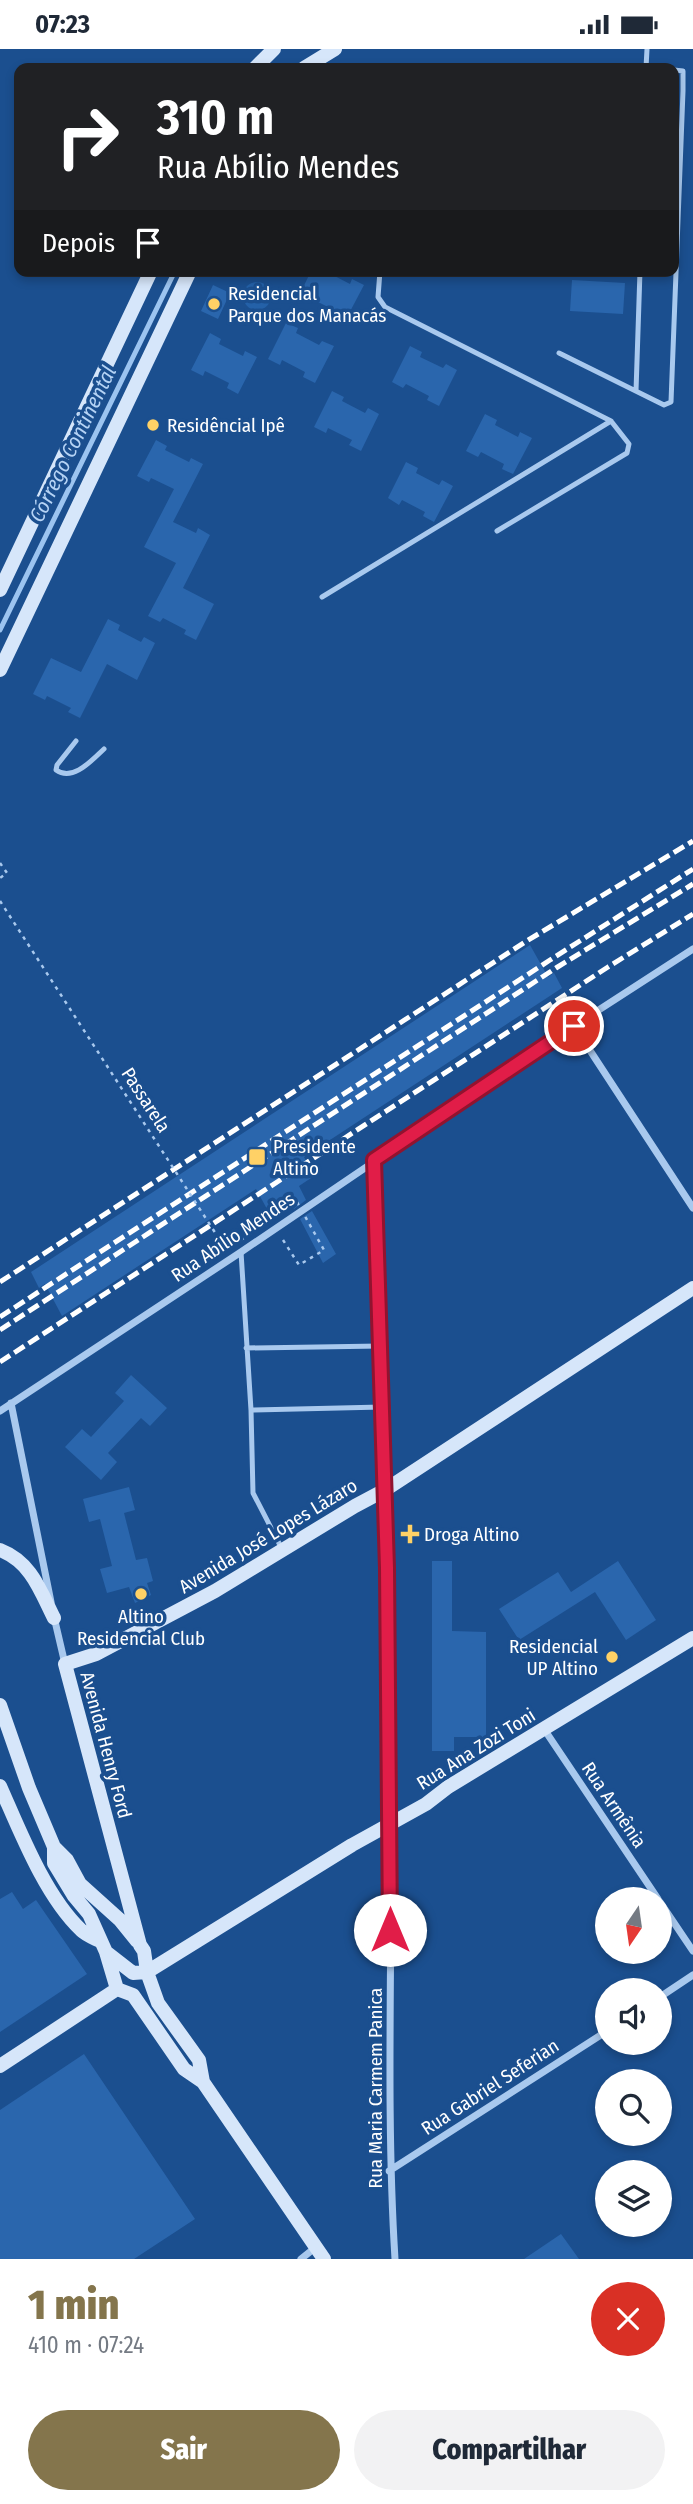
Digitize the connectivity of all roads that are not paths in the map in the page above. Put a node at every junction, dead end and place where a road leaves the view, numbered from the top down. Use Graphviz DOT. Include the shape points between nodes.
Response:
graph roads {
  1 [pos="274,49"];
  2 [pos="335,49"];
  3 [pos="260,63"];
  4 [pos="311,63"];
  5 [pos="679,71"];
  6 [pos="679,195"];
  7 [pos="148,277"];
  8 [pos="187,277"];
  9 [pos="380,277"];
  10 [pos="640,277"];
  11 [pos="676,277"];
  12 [pos="559,353"];
  13 [pos="636,391"];
  14 [pos="611,421"];
  15 [pos="498,531"];
  16 [pos="0,590"];
  17 [pos="322,597"];
  18 [pos="0,670"];
  19 [pos="76,741"];
  20 [pos="104,749"];
  21 [pos="693,949"];
  22 [pos="574,1026"];
  23 [pos="374,1160"];
  24 [pos="693,1208"];
  25 [pos="242,1252"];
  26 [pos="693,1288"];
  27 [pos="380,1346"];
  28 [pos="246,1348"];
  29 [pos="11,1403"];
  30 [pos="382,1407"];
  31 [pos="251,1410"];
  32 [pos="0,1411"];
  33 [pos="385,1490"];
  34 [pos="0,1550"];
  35 [pos="284,1551"];
  36 [pos="54,1618"];
  37 [pos="693,1638"];
  38 [pos="65,1664"];
  39 [pos="0,1705"];
  40 [pos="544,1730"];
  41 [pos="0,1786"];
  42 [pos="391,1823"];
  43 [pos="54,1847"];
  44 [pos="650,1887"];
  45 [pos="672,1920"];
  46 [pos="103,1946"];
  47 [pos="142,1948"];
  48 [pos="693,1951"];
  49 [pos="170,1956"];
  50 [pos="146,1972"];
  51 [pos="693,1975"];
  52 [pos="117,1989"];
  53 [pos="672,1989"];
  54 [pos="595,2039"];
  55 [pos="0,2066"];
  56 [pos="203,2082"];
  57 [pos="390,2171"];
  58 [pos="320,2253"];
  59 [pos="301,2259"];
  60 [pos="395,2259"];
  1 -- 3 [label="main road"];
  2 -- 4 [label="main road"];
  5 -- 6 [label="lane" via="683,71 683,91"];
  7 -- 16 [label="main road"];
  8 -- 18 [label="main road"];
  9 -- 14 [label="lane" via="378,297 384,307"];
  10 -- 13 [label="lane"];
  11 -- 13 [label="lane" via="671,402 664,405"];
  12 -- 13 [label="lane"];
  14 -- 15 [label="lane" via="629,444 627,453"];
  14 -- 17 [label="lane"];
  19 -- 20 [label="lane" via="57,765 60,774 77,771"];
  21 -- 22 [label="street, Rua Abílio Mendes"];
  22 -- 23 [label="street, Rua Abílio Mendes"];
  22 -- 24 [label="street"];
  23 -- 25 [label="street, Rua Abílio Mendes"];
  23 -- 27 [label="street, Rua Maria Carmem Panica"];
  25 -- 28 [label="lane"];
  25 -- 29 [label="street, Rua Abílio Mendes"];
  26 -- 33 [label="main road, Avenida José Lopes Lázaro"];
  27 -- 28 [label="lane"];
  27 -- 30 [label="street, Rua Maria Carmem Panica"];
  28 -- 31 [label="lane"];
  29 -- 32 [label="street, Rua Abílio Mendes"];
  29 -- 36 [label="street, Avenida Henry Ford"];
  30 -- 31 [label="lane"];
  30 -- 33 [label="street, Rua Maria Carmem Panica"];
  31 -- 35 [label="lane" via="253,1493"];
  33 -- 35 [label="main road, Avenida José Lopes Lázaro"];
  33 -- 42 [label="street, Rua Maria Carmem Panica"];
  34 -- 36 [label="main road" via="23,1562"];
  35 -- 38 [label="main road, Avenida José Lopes Lázaro" via="96,1654"];
  36 -- 38 [label="street, Avenida Henry Ford"];
  37 -- 40 [label="main road, Rua Ana Zozi Toni"];
  38 -- 47 [label="main road, Avenida Henry Ford"];
  39 -- 43 [label="main road"];
  40 -- 42 [label="main road, Rua Ana Zozi Toni"];
  40 -- 44 [label="street, Rua Armênia"];
  41 -- 46 [label="main road" via="43,1876 68,1914"];
  42 -- 49 [label="main road, Rua Ana Zozi Toni"];
  42 -- 57 [label="street, Rua Maria Carmem Panica"];
  43 -- 46 [label="main road" via="54,1863 89,1914"];
  43 -- 47 [label="main road" via="80,1884 120,1920"];
  45 -- 48 [label="street, Rua Armênia"];
  46 -- 50 [label="main road" via="133,1973"];
  46 -- 52 [label="main road"];
  47 -- 49 [label="main road"];
  47 -- 50 [label="main road, Avenida Henry Ford"];
  49 -- 50 [label="main road, Rua Ana Zozi Toni"];
  50 -- 56 [label="main road, Avenida Henry Ford" via="158,2003 199,2060"];
  51 -- 53 [label="street"];
  52 -- 55 [label="main road"];
  52 -- 56 [label="main road, Avenida Henry Ford" via="133,1995 184,2069"];
  54 -- 57 [label="street, Rua Gabriel Seferian"];
  56 -- 58 [label="main road, Avenida Henry Ford"];
  57 -- 60 [label="street, Rua Maria Carmem Panica"];
  58 -- 59 [label="street"];
}
